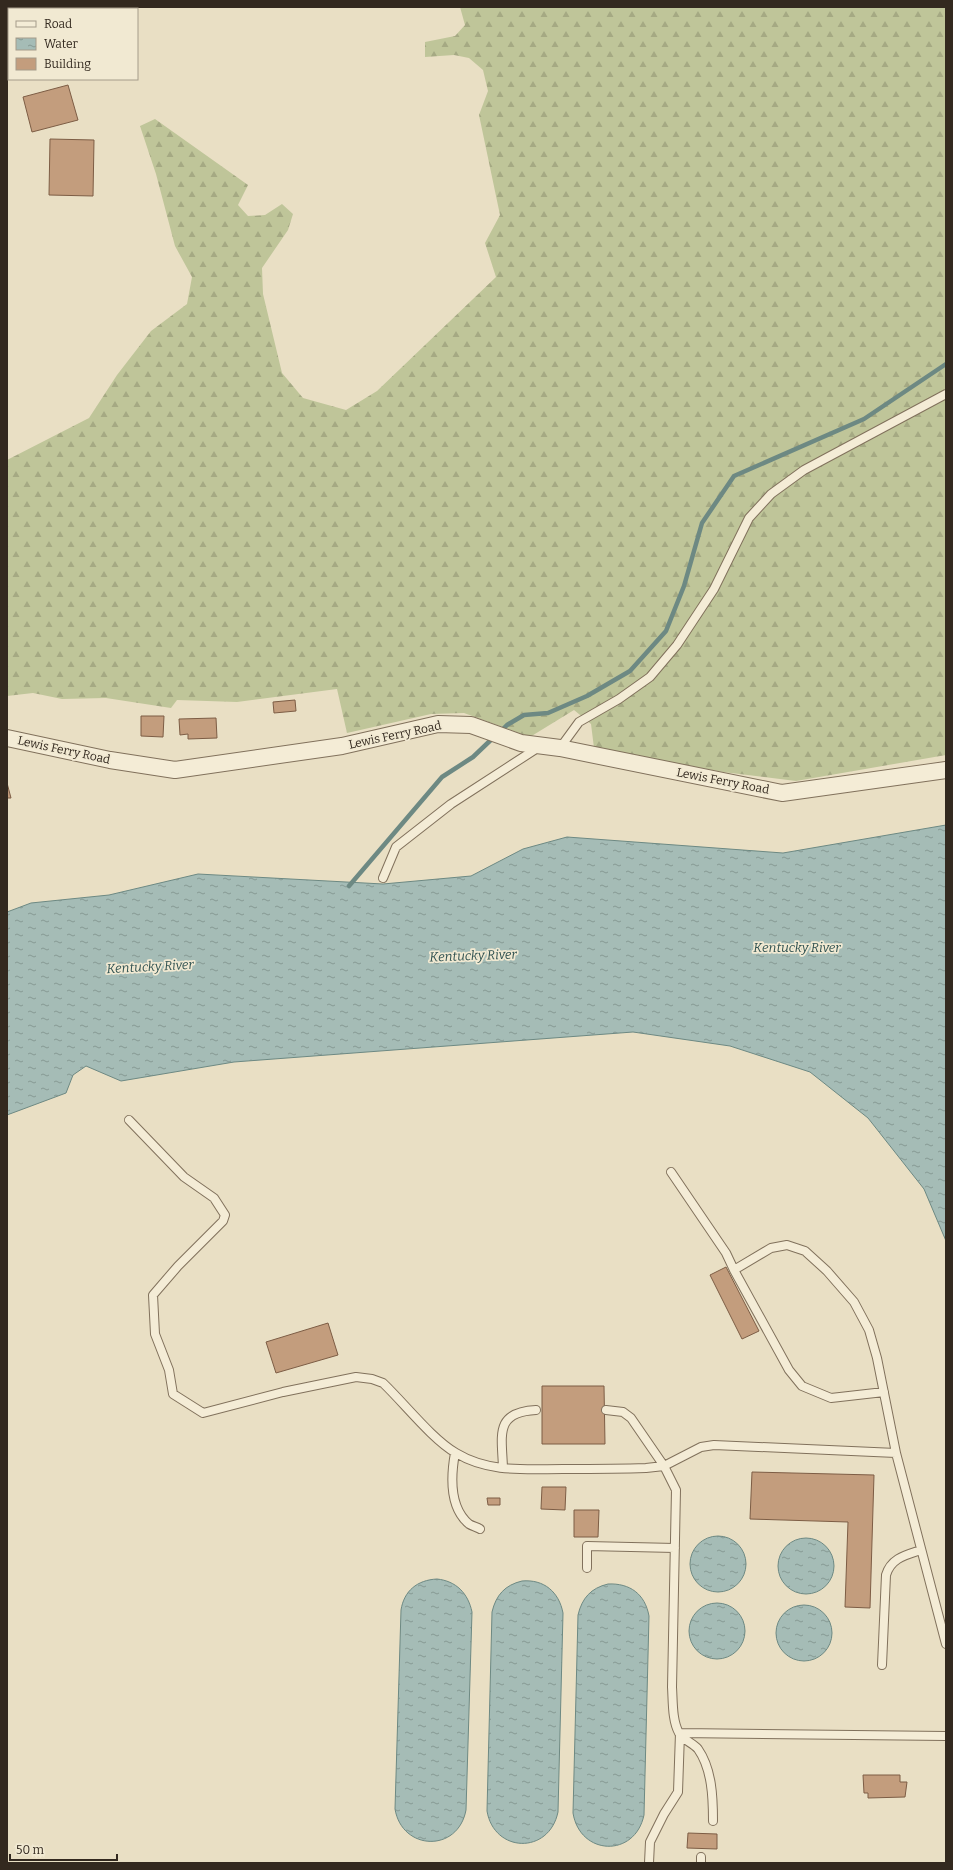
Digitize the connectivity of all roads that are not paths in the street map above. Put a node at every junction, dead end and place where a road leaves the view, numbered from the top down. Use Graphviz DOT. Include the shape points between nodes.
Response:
graph roads {
  1 [pos="946,394"];
  2 [pos="7,738"];
  3 [pos="541,746"];
  4 [pos="560,748"];
  5 [pos="946,770"];
  6 [pos="383,878"];
  7 [pos="129,1120"];
  8 [pos="671,1172"];
  9 [pos="734,1270"];
  10 [pos="884,1392"];
  11 [pos="536,1410"];
  12 [pos="606,1410"];
  13 [pos="455,1453"];
  14 [pos="896,1453"];
  15 [pos="664,1466"];
  16 [pos="502,1468"];
  17 [pos="480,1529"];
  18 [pos="674,1548"];
  19 [pos="921,1550"];
  20 [pos="587,1568"];
  21 [pos="946,1644"];
  22 [pos="882,1665"];
  23 [pos="680,1733"];
  24 [pos="946,1736"];
  25 [pos="713,1821"];
  26 [pos="649,1863"];
  1 -- 4 [label="lane" via="804,470 772,494 749,518 714,589 677,645 650,677 579,722"];
  2 -- 3 [label="street, Lewis Ferry Road" via="110,760 175,770 342,746 438,724 471,725 521,743"];
  3 -- 4 [label="street, Lewis Ferry Road"];
  3 -- 6 [label="lane" via="451,804 396,847"];
  4 -- 5 [label="street, Lewis Ferry Road" via="782,793"];
  7 -- 13 [label="lane" via="184,1176 214,1198 225,1215 223,1221 153,1295 155,1334 169,1370 173,1394 203,1413 283,1392 356,1377 372,1379 383,1383"];
  8 -- 9 [label="lane" via="726,1253"];
  9 -- 10 [label="lane" via="789,1370 802,1386 831,1398"];
  9 -- 10 [label="lane" via="771,1248 787,1245 805,1251 827,1271 854,1302 869,1330"];
  10 -- 14 [label="lane"];
  11 -- 16 [label="lane" via="517,1413 507,1418 502,1437"];
  12 -- 15 [label="lane" via="623,1412 631,1418"];
  13 -- 16 [label="lane" via="474,1462"];
  13 -- 17 [label="lane" via="452,1471 454,1496 460,1514 469,1524"];
  14 -- 15 [label="lane" via="714,1445 701,1447"];
  14 -- 19 [label="lane"];
  15 -- 16 [label="lane"];
  15 -- 18 [label="lane" via="676,1490"];
  18 -- 20 [label="lane" via="587,1546"];
  18 -- 23 [label="lane" via="672,1687 673,1712"];
  19 -- 21 [label="lane"];
  19 -- 22 [label="lane" via="895,1560 888,1567"];
  23 -- 24 [label="lane"];
  23 -- 25 [label="lane" via="698,1749 708,1771 713,1800"];
  23 -- 26 [label="lane" via="678,1792 650,1842"];
}
